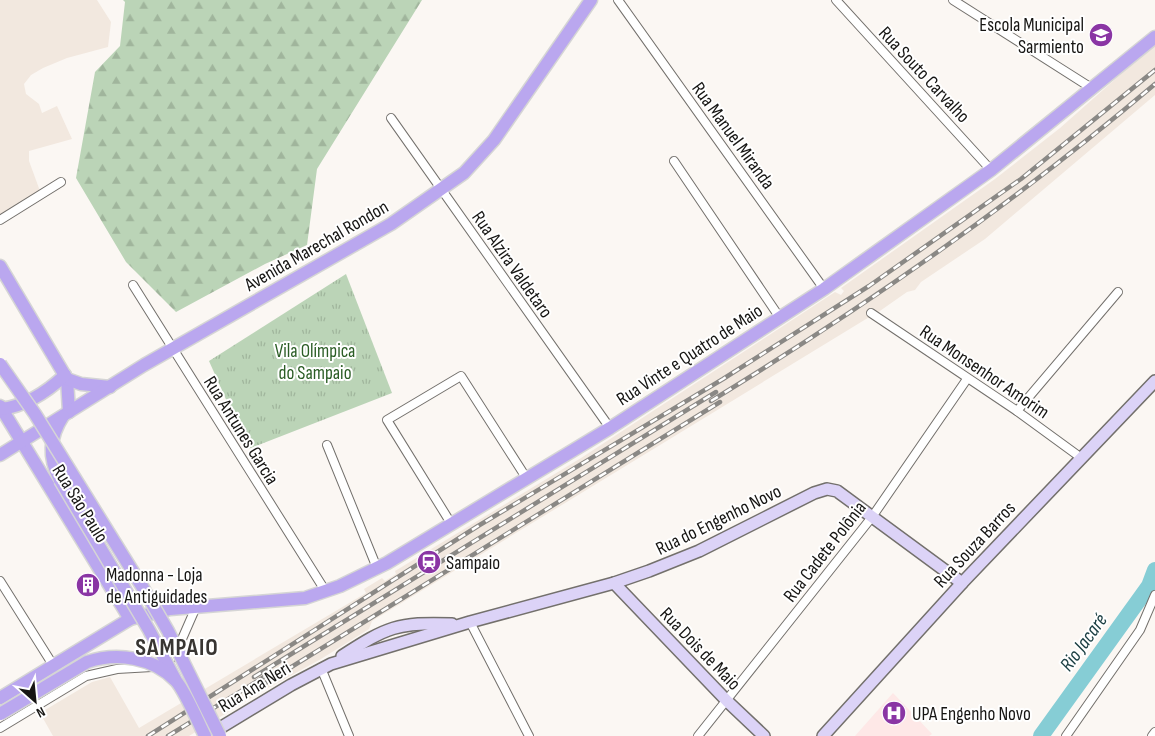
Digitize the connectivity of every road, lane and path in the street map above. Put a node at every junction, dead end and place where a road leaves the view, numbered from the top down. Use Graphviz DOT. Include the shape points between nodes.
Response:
graph roads {
  1 [pos="592,0"];
  2 [pos="618,0"];
  3 [pos="836,0"];
  4 [pos="953,0"];
  5 [pos="1155,37"];
  6 [pos="1092,90"];
  7 [pos="391,118"];
  8 [pos="674,161"];
  9 [pos="991,170"];
  10 [pos="61,182"];
  11 [pos="441,190"];
  12 [pos="0,220"];
  13 [pos="0,266"];
  14 [pos="133,285"];
  15 [pos="824,289"];
  16 [pos="1118,292"];
  17 [pos="871,313"];
  18 [pos="780,318"];
  19 [pos="172,350"];
  20 [pos="0,364"];
  21 [pos="66,377"];
  22 [pos="967,379"];
  23 [pos="1155,381"];
  24 [pos="110,386"];
  25 [pos="1,407"];
  26 [pos="1017,411"];
  27 [pos="66,414"];
  28 [pos="610,428"];
  29 [pos="21,441"];
  30 [pos="327,444"];
  31 [pos="0,455"];
  32 [pos="1080,457"];
  33 [pos="526,479"];
  34 [pos="872,517"];
  35 [pos="452,525"];
  36 [pos="377,568"];
  37 [pos="0,581"];
  38 [pos="614,583"];
  39 [pos="962,583"];
  40 [pos="326,592"];
  41 [pos="1155,595"];
  42 [pos="196,607"];
  43 [pos="130,619"];
  44 [pos="467,623"];
  45 [pos="53,665"];
  46 [pos="326,666"];
  47 [pos="176,682"];
  48 [pos="0,698"];
  49 [pos="727,701"];
  50 [pos="0,714"];
  51 [pos="0,728"];
  52 [pos="1155,732"];
  53 [pos="205,736"];
  54 [pos="220,736"];
  55 [pos="348,736"];
  56 [pos="529,736"];
  57 [pos="698,736"];
  58 [pos="764,736"];
  59 [pos="824,736"];
  60 [pos="1068,736"];
  61 [pos="1152,736"];
  1 -- 11 [label="main road, Avenida Marechal Rondon" via="487,149 464,173"];
  2 -- 15 [label="street, Rua Manuel Miranda"];
  3 -- 9 [label="street, Rua Souto Carvalho"];
  4 -- 6 [label="street"];
  5 -- 6 [label="main road, Rua Vinte e Quatro de Maio"];
  6 -- 9 [label="main road, Rua Vinte e Quatro de Maio"];
  7 -- 11 [label="street, Rua Alzira Valdetaro"];
  8 -- 18 [label="street"];
  9 -- 15 [label="main road, Rua Vinte e Quatro de Maio"];
  10 -- 12 [label="street"];
  11 -- 19 [label="main road, Avenida Marechal Rondon" via="353,248"];
  11 -- 28 [label="street, Rua Alzira Valdetaro"];
  13 -- 21 [label="main road"];
  14 -- 19 [label="street, Rua Antunes Garcia"];
  15 -- 18 [label="main road, Rua Vinte e Quatro de Maio"];
  16 -- 26 [label="street"];
  17 -- 22 [label="street, Rua Monsenhor Amorim"];
  18 -- 28 [label="main road, Rua Vinte e Quatro de Maio"];
  19 -- 24 [label="main road, Avenida Marechal Rondon"];
  19 -- 40 [label="street, Rua Antunes Garcia"];
  20 -- 54 [label="main road, bridge" via="35,414 143,588"];
  21 -- 24 [label="main road" via="81,384"];
  21 -- 25 [label="main road" via="30,400 11,408"];
  21 -- 27 [label="main road"];
  22 -- 26 [label="street, Rua Monsenhor Amorim"];
  22 -- 34 [label="street, Rua Cadete Polônia"];
  23 -- 32 [label="main road, Rua Souza Barros"];
  24 -- 27 [label="main road, Avenida Marechal Rondon"];
  25 -- 29 [label="main road, Rua São Paulo"];
  26 -- 32 [label="street, Rua Monsenhor Amorim"];
  27 -- 29 [label="main road, Avenida Marechal Rondon"];
  27 -- 47 [label="main road, bridge" via="56,427 51,446 53,466"];
  28 -- 33 [label="main road, Rua Vinte e Quatro de Maio"];
  29 -- 31 [label="main road, Avenida Marechal Rondon"];
  29 -- 43 [label="main road, Rua São Paulo"];
  30 -- 36 [label="street"];
  32 -- 39 [label="main road, Rua Souza Barros"];
  33 -- 35 [label="main road, Rua Vinte e Quatro de Maio"];
  33 -- 35 [label="street" via="461,376 387,420"];
  34 -- 38 [label="main road, Rua do Engenho Novo" via="838,491 821,490 699,551"];
  34 -- 39 [label="main road, Rua do Engenho Novo"];
  34 -- 49 [label="street, Rua Cadete Polônia"];
  35 -- 36 [label="main road, Rua Vinte e Quatro de Maio"];
  36 -- 40 [label="main road, Rua Vinte e Quatro de Maio"];
  37 -- 45 [label="street"];
  38 -- 44 [label="main road, Rua do Engenho Novo"];
  38 -- 49 [label="main road, Rua Dois de Maio"];
  39 -- 59 [label="main road, Rua Souza Barros"];
  40 -- 42 [label="main road, Rua Vinte e Quatro de Maio" via="305,598"];
  41 -- 60 [label="street" via="1140,630"];
  42 -- 43 [label="main road, Rua Vinte e Quatro de Maio" via="147,613"];
  42 -- 51 [label="street" via="175,655 161,666 117,669 86,676"];
  43 -- 45 [label="main road, Rua Vinte e Quatro de Maio"];
  44 -- 46 [label="main road, Rua do Engenho Novo"];
  44 -- 46 [label="main road, Rua do Engenho Novo" via="400,625 373,636"];
  44 -- 56 [label="street"];
  45 -- 48 [label="main road, Rua Vinte e Quatro de Maio"];
  46 -- 53 [label="main road, Rua Ana Neri"];
  46 -- 55 [label="street"];
  47 -- 50 [label="main road, bridge" via="136,658 100,658 75,668"];
  47 -- 53 [label="main road, bridge"];
  49 -- 57 [label="street, Rua Cadete Polônia"];
  49 -- 58 [label="main road, Rua Dois de Maio"];
  52 -- 61 [label="street"];
}
